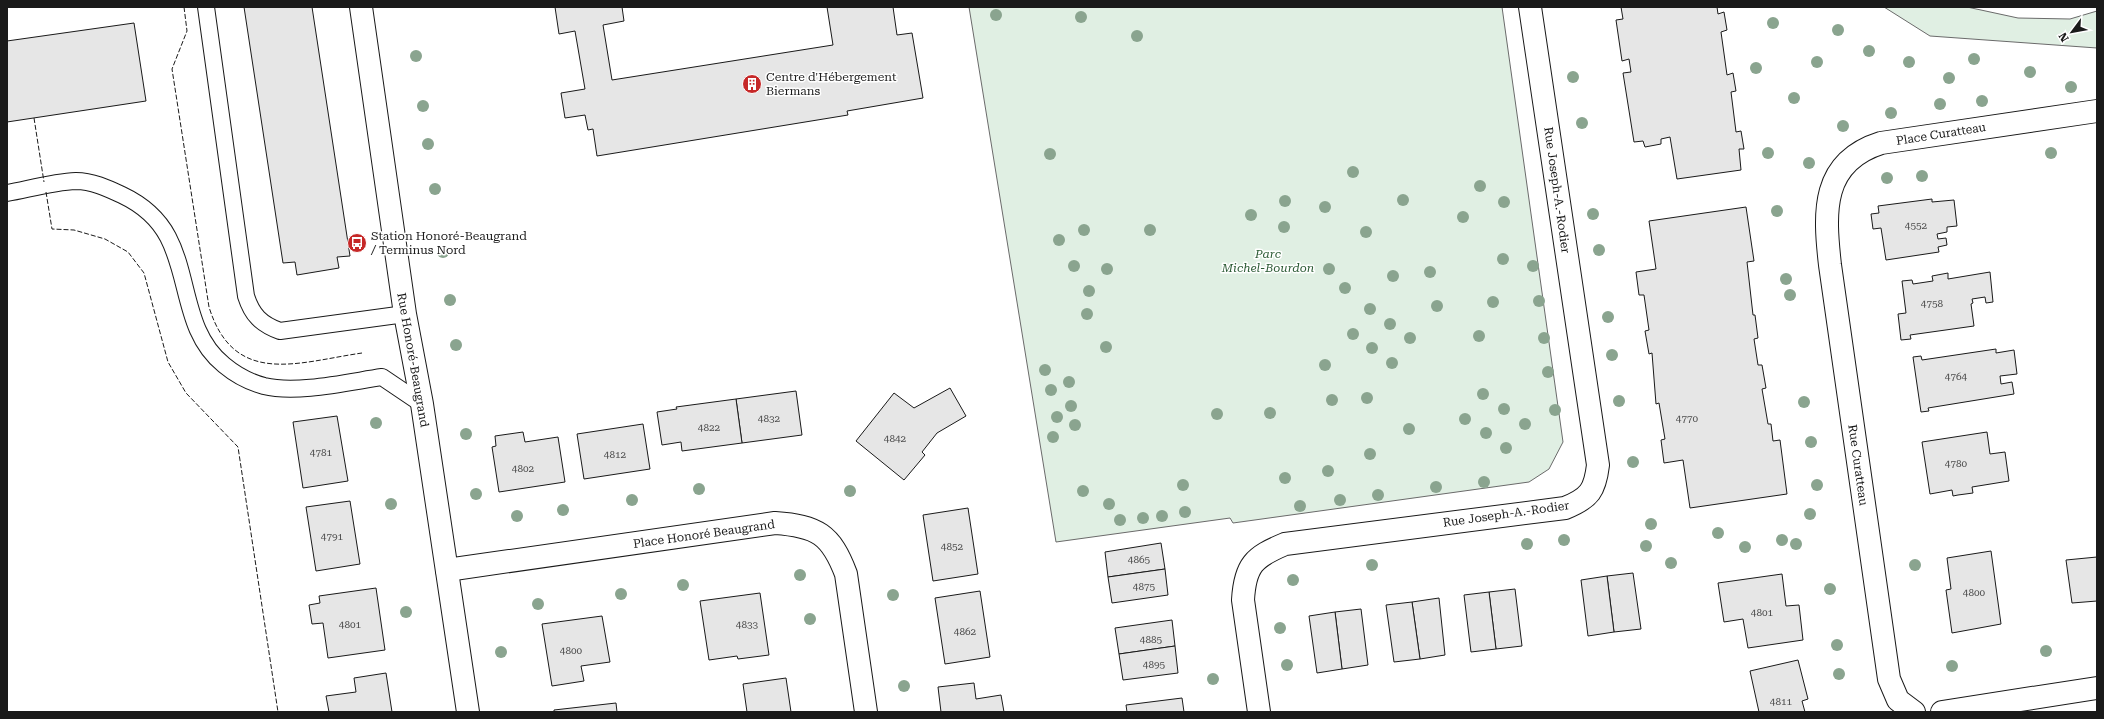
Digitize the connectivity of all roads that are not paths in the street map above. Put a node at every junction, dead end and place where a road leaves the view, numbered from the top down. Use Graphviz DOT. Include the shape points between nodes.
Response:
graph roads {
  1 [pos="206,7"];
  2 [pos="361,7"];
  3 [pos="1530,7"];
  4 [pos="2097,111"];
  5 [pos="7,193"];
  6 [pos="1827,215"];
  7 [pos="405,314"];
  8 [pos="422,404"];
  9 [pos="447,570"];
  10 [pos="2097,688"];
  11 [pos="1910,710"];
  12 [pos="468,712"];
  13 [pos="866,712"];
  14 [pos="1259,712"];
  15 [pos="1942,712"];
  1 -- 7 [label="lane" via="246,296 251,310 263,323 280,331"];
  2 -- 7 [label="street, Rue Honoré-Beaugrand"];
  3 -- 14 [label="street, Rue Joseph-A.-Rodier" via="1598,465 1596,481 1589,495 1565,508 1285,544 1267,552 1253,563 1244,581 1243,600"];
  4 -- 6 [label="street, Place Curatteau" via="1881,143 1864,148 1840,170 1832,186"];
  5 -- 8 [label="lane" via="76,181 102,185 130,198 151,213 168,237 197,332 214,357 236,375 265,386 301,388 382,377"];
  6 -- 11 [label="street, Rue Curatteau" via="1830,265 1889,680 1898,700"];
  7 -- 8 [label="street, Rue Honoré-Beaugrand"];
  8 -- 9 [label="street, Rue Honoré-Beaugrand"];
  9 -- 12 [label="street, Rue Honoré-Beaugrand"];
  9 -- 13 [label="street, Place Honoré Beaugrand" via="776,523 800,525 822,534 838,552 846,574"];
  10 -- 15 [label="street"];
}
